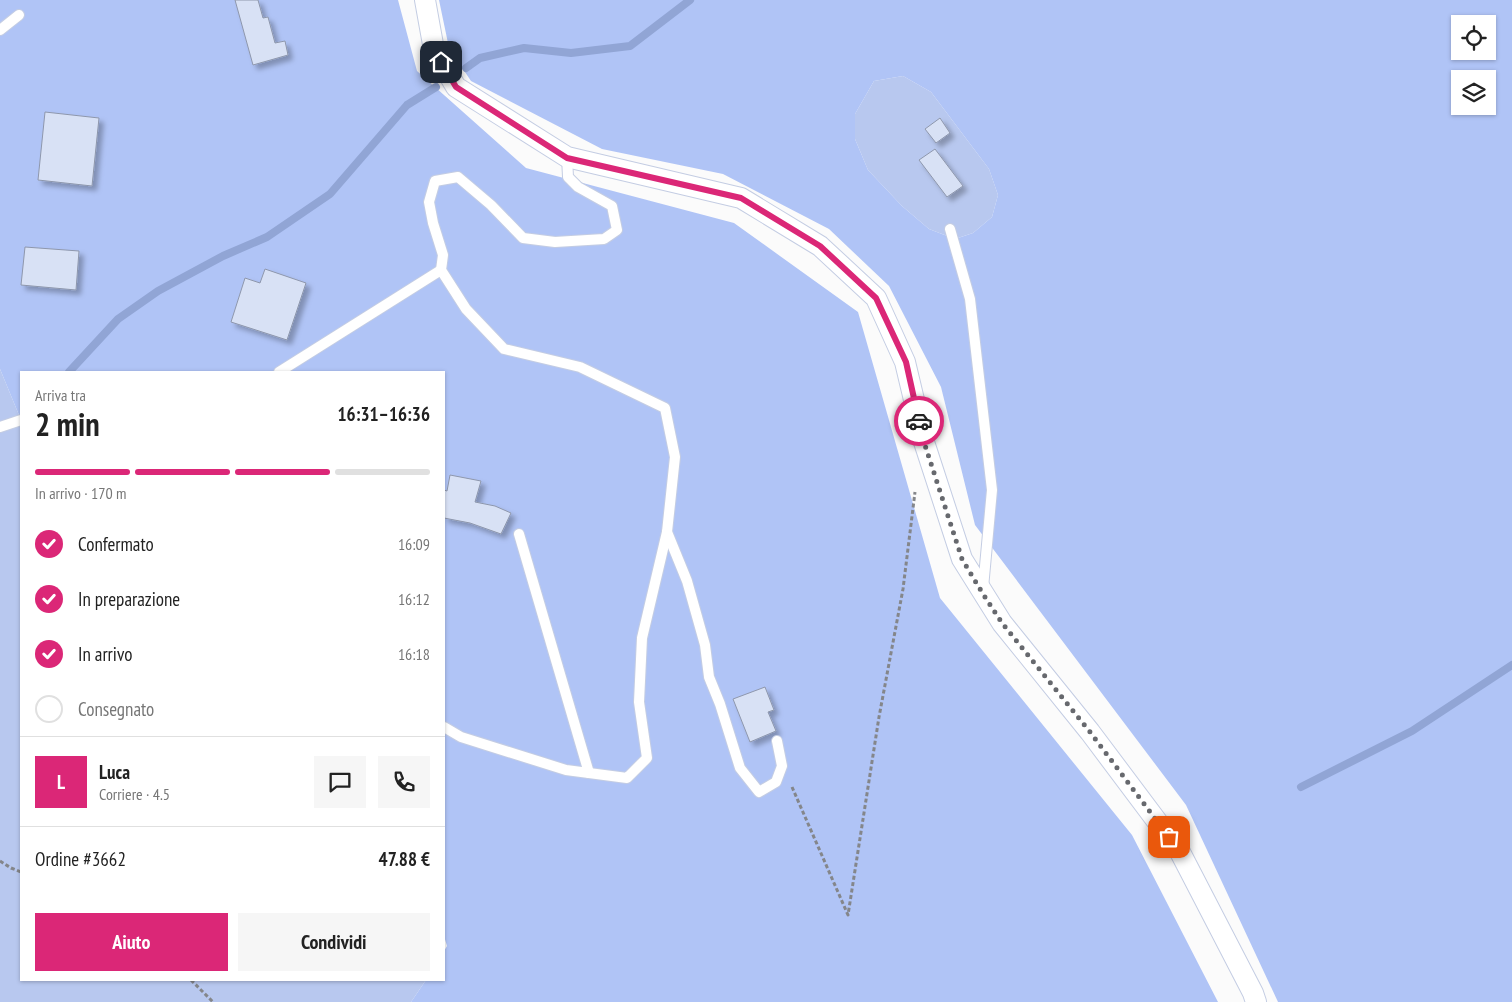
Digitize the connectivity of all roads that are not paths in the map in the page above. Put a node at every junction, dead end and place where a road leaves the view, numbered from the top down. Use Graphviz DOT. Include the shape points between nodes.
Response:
graph roads {
  1 [pos="425,0"];
  2 [pos="19,15"];
  3 [pos="0,30"];
  4 [pos="567,158"];
  5 [pos="950,229"];
  6 [pos="441,270"];
  7 [pos="281,371"];
  8 [pos="20,420"];
  9 [pos="0,427"];
  10 [pos="667,532"];
  11 [pos="519,534"];
  12 [pos="983,594"];
  13 [pos="445,728"];
  14 [pos="777,741"];
  15 [pos="589,773"];
  16 [pos="1256,1002"];
  1 -- 4 [label="street" via="434,50 456,87"];
  2 -- 3 [label="lane"];
  4 -- 6 [label="lane" via="568,177 578,187 612,206 617,230 604,239 555,242 523,238 458,177 435,181 429,202 443,255"];
  4 -- 12 [label="street" via="741,198 820,246 876,298 906,362 924,442 962,559"];
  5 -- 12 [label="lane" via="970,299 992,490"];
  6 -- 7 [label="lane"];
  6 -- 10 [label="lane" via="466,309 504,349 580,367 665,408 675,457"];
  8 -- 9 [label="lane"];
  10 -- 14 [label="lane" via="687,581 705,645 709,677 740,768 758,792 776,782 782,766"];
  10 -- 15 [label="lane" via="642,638 639,702 648,758 627,778"];
  11 -- 15 [label="lane"];
  12 -- 16 [label="street" via="1180,852"];
  13 -- 15 [label="lane" via="461,737 566,770"];
}
